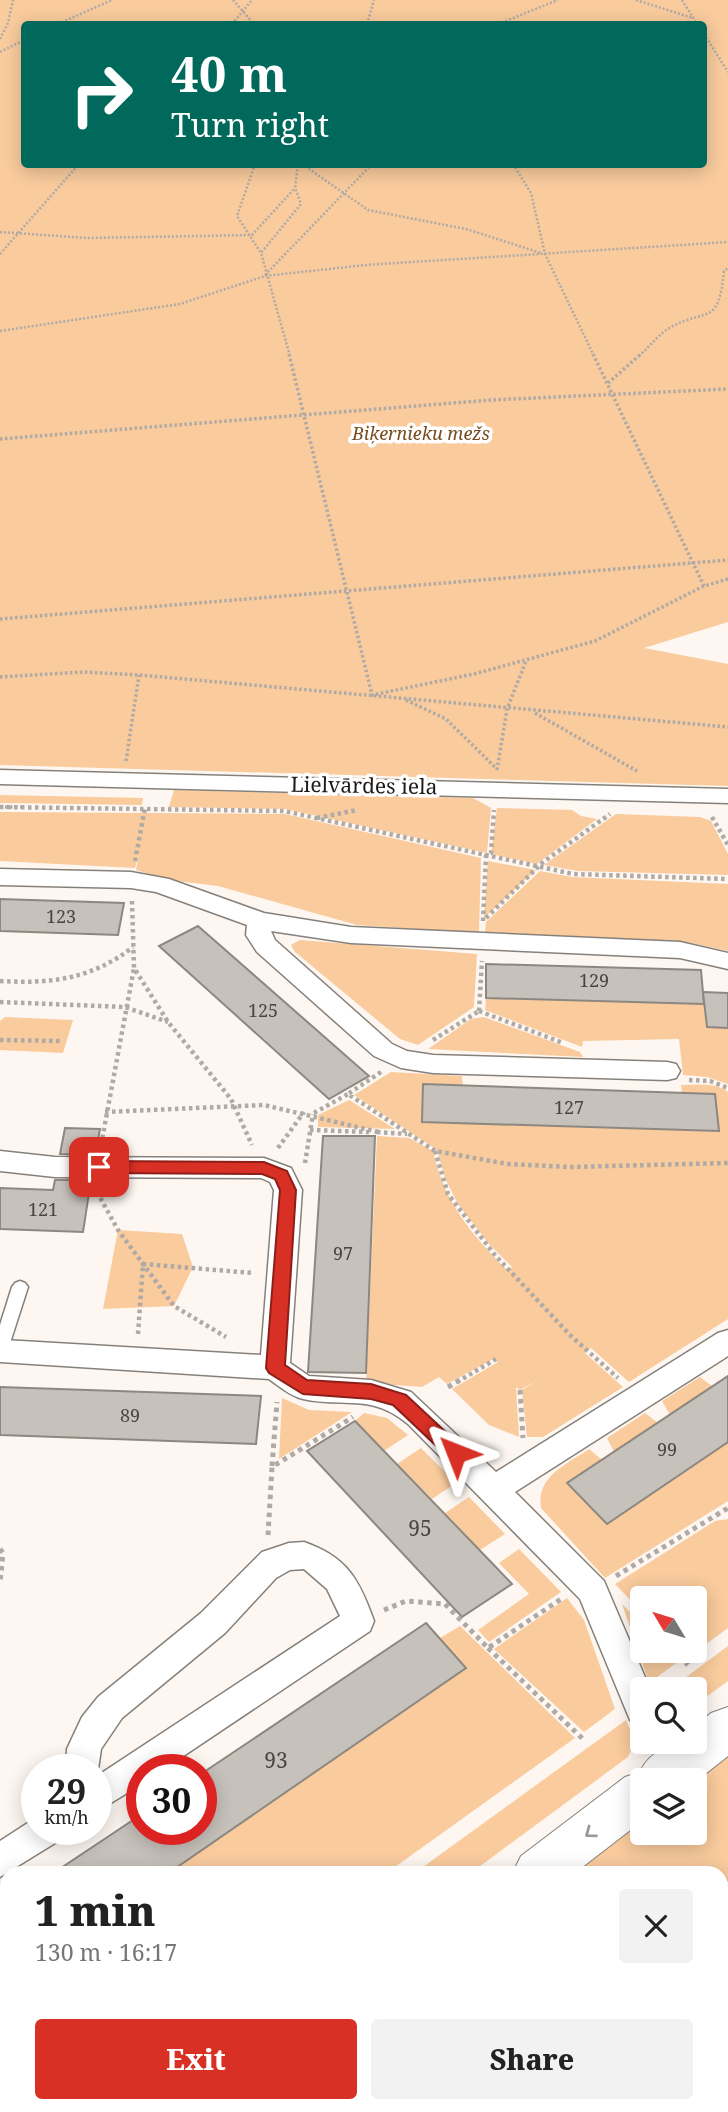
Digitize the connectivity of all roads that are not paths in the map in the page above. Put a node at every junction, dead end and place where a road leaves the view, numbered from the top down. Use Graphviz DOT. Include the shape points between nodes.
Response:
graph roads {
  1 [pos="0,777"];
  2 [pos="728,796"];
  3 [pos="0,877"];
  4 [pos="260,921"];
  5 [pos="728,961"];
  6 [pos="673,1076"];
  7 [pos="0,1161"];
  8 [pos="20,1287"];
  9 [pos="728,1341"];
  10 [pos="4,1352"];
  11 [pos="276,1380"];
  12 [pos="493,1490"];
  13 [pos="358,1621"];
  14 [pos="630,1680"];
  15 [pos="728,1728"];
  16 [pos="83,1754"];
  17 [pos="668,1761"];
  18 [pos="112,1785"];
  19 [pos="630,1802"];
  20 [pos="24,1845"];
  21 [pos="0,1861"];
  22 [pos="546,1866"];
  1 -- 2 [label="street, Lielvārdes iela" via="496,779"];
  3 -- 4 [label="street" via="131,880 188,892"];
  4 -- 5 [label="street" via="351,935 482,931 680,950"];
  4 -- 6 [label="street" via="258,935 266,946 383,1050 401,1059"];
  7 -- 11 [label="street" via="55,1167 264,1168 281,1175 288,1190"];
  8 -- 10 [label="lane" via="1,1346"];
  9 -- 12 [label="street"];
  10 -- 11 [label="street" via="135,1360"];
  11 -- 12 [label="street" via="400,1400"];
  12 -- 14 [label="street" via="593,1591"];
  13 -- 16 [label="street" via="346,1588 320,1563 286,1556 266,1567 212,1624 112,1705"];
  13 -- 18 [label="street"];
  15 -- 17 [label="main road"];
  19 -- 22 [label="main road, one-way"];
  20 -- 21 [label="street"];
}
